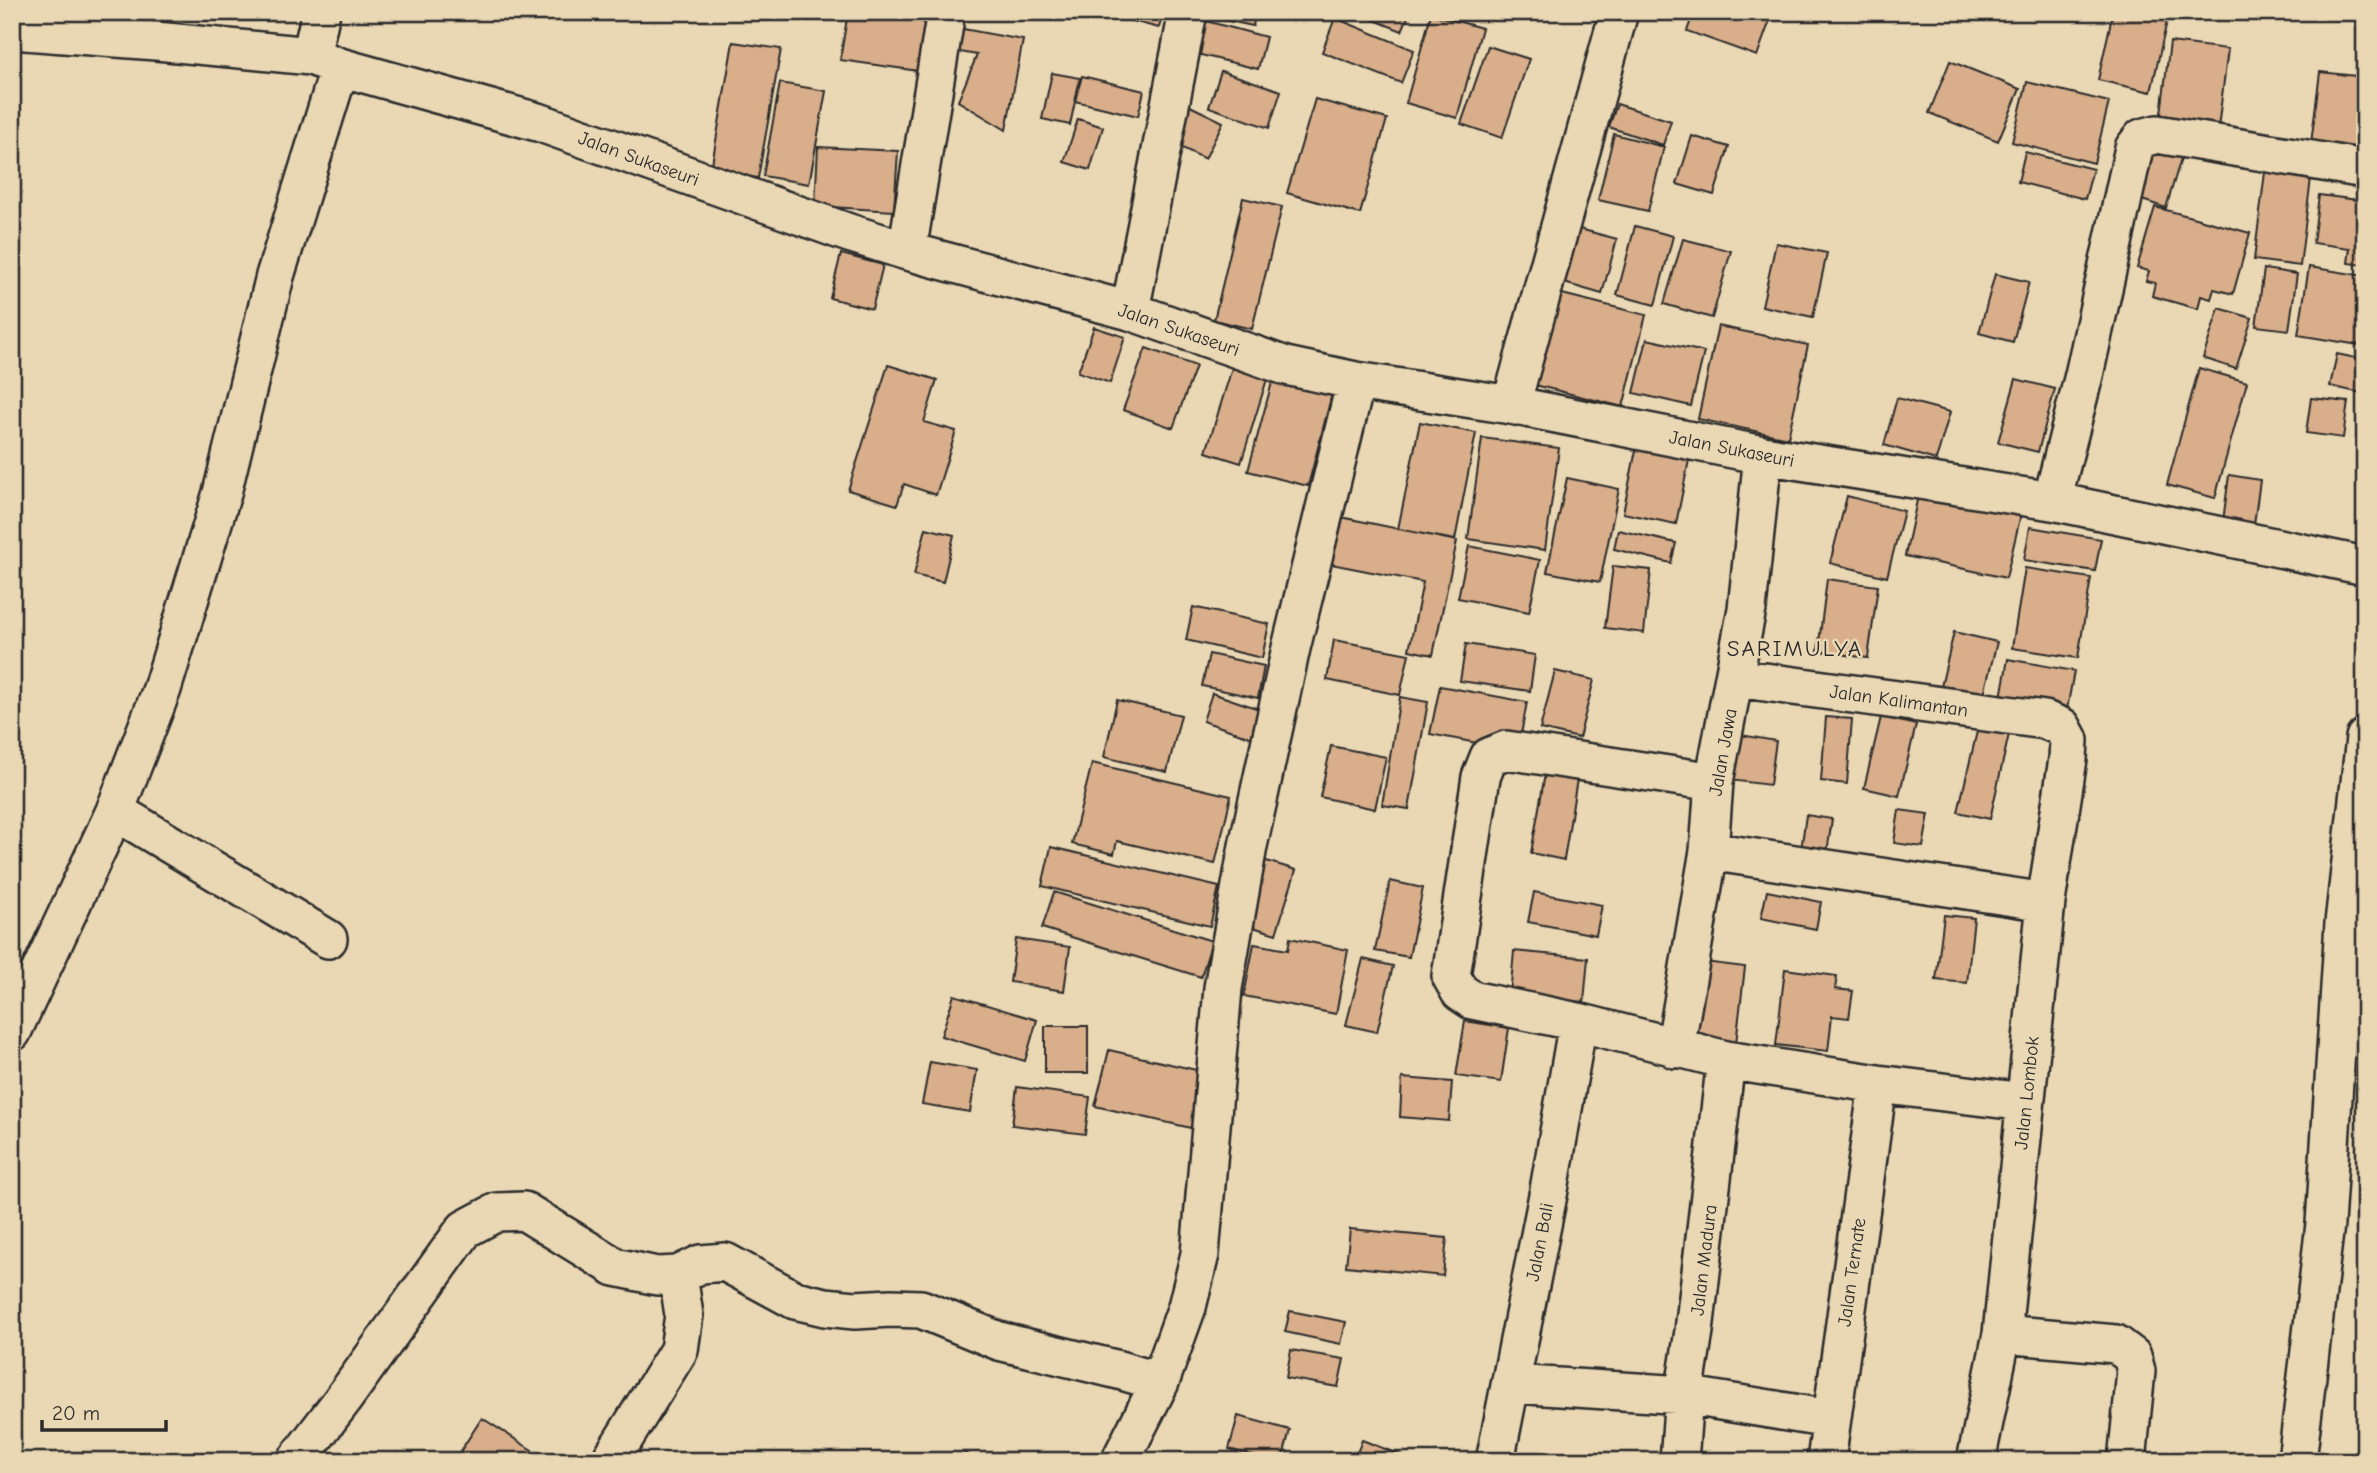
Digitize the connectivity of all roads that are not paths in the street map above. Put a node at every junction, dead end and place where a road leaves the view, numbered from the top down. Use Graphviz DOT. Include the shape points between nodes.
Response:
graph roads {
  1 [pos="16,12"];
  2 [pos="321,12"];
  3 [pos="946,12"];
  4 [pos="1188,12"];
  5 [pos="1619,12"];
  6 [pos="13,30"];
  7 [pos="326,62"];
  8 [pos="2365,169"];
  9 [pos="907,251"];
  10 [pos="1130,311"];
  11 [pos="1356,381"];
  12 [pos="1511,405"];
  13 [pos="1763,455"];
  14 [pos="2052,501"];
  15 [pos="2365,566"];
  16 [pos="1735,678"];
  17 [pos="2062,727"];
  18 [pos="2365,738"];
  19 [pos="1714,782"];
  20 [pos="115,811"];
  21 [pos="1709,851"];
  22 [pos="2046,902"];
  23 [pos="328,939"];
  24 [pos="1578,1022"];
  25 [pos="12,1032"];
  26 [pos="1675,1049"];
  27 [pos="1726,1060"];
  28 [pos="2350,1070"];
  29 [pos="1878,1084"];
  30 [pos="2025,1102"];
  31 [pos="678,1275"];
  32 [pos="2002,1334"];
  33 [pos="1160,1382"];
  34 [pos="1510,1384"];
  35 [pos="1684,1395"];
  36 [pos="1830,1419"];
  37 [pos="296,1461"];
  38 [pos="610,1461"];
  39 [pos="1120,1461"];
  40 [pos="1495,1461"];
  41 [pos="1679,1461"];
  42 [pos="1826,1461"];
  43 [pos="1976,1461"];
  44 [pos="2127,1461"];
  45 [pos="2297,1461"];
  1 -- 6 [label="street"];
  2 -- 7 [label="street"];
  3 -- 9 [label="street"];
  4 -- 10 [label="street"];
  5 -- 12 [label="street"];
  6 -- 7 [label="street, Jalan Sukaseuri" via="156,41"];
  7 -- 9 [label="street, Jalan Sukaseuri" via="541,123"];
  7 -- 20 [label="street" via="222,493 162,690"];
  8 -- 14 [label="street" via="2157,134 2142,138 2134,148"];
  9 -- 10 [label="street, Jalan Sukaseuri"];
  10 -- 11 [label="street, Jalan Sukaseuri" via="1286,366"];
  11 -- 12 [label="street, Jalan Sukaseuri"];
  11 -- 33 [label="street" via="1248,846 1223,988 1200,1254"];
  12 -- 13 [label="street, Jalan Sukaseuri"];
  13 -- 14 [label="street, Jalan Sukaseuri"];
  13 -- 16 [label="street, Jalan Jawa"];
  14 -- 15 [label="street, Jalan Sukaseuri"];
  16 -- 17 [label="street, Jalan Kalimantan" via="2020,716"];
  16 -- 19 [label="street, Jalan Jawa"];
  17 -- 22 [label="street, Jalan Lombok" via="2069,740 2068,759"];
  18 -- 28 [label="street" via="2344,923"];
  19 -- 21 [label="street, Jalan Jawa"];
  19 -- 24 [label="street" via="1506,750 1489,757 1483,767 1451,976 1460,992 1472,1000"];
  20 -- 23 [label="street"];
  20 -- 25 [label="street"];
  21 -- 22 [label="street"];
  21 -- 26 [label="street, Jalan Jawa"];
  22 -- 30 [label="street, Jalan Lombok"];
  24 -- 26 [label="street"];
  24 -- 34 [label="street, Jalan Bali"];
  26 -- 27 [label="street"];
  27 -- 29 [label="street"];
  27 -- 35 [label="street, Jalan Madura"];
  28 -- 45 [label="street" via="2323,1237"];
  29 -- 30 [label="street"];
  29 -- 36 [label="street, Jalan Ternate"];
  30 -- 32 [label="street, Jalan Lombok"];
  31 -- 33 [label="street" via="701,1264 725,1262 794,1300 855,1310 921,1309 999,1341"];
  31 -- 37 [label="street" via="657,1276 615,1267 524,1211 497,1212 465,1230"];
  31 -- 38 [label="street" via="684,1315 679,1350"];
  32 -- 43 [label="street, Jalan Lombok"];
  32 -- 44 [label="street" via="2116,1344 2132,1356 2136,1371"];
  33 -- 39 [label="street"];
  34 -- 35 [label="street"];
  34 -- 40 [label="street, Jalan Bali"];
  35 -- 36 [label="street"];
  35 -- 41 [label="street, Jalan Madura"];
  36 -- 42 [label="street, Jalan Ternate"];
}
